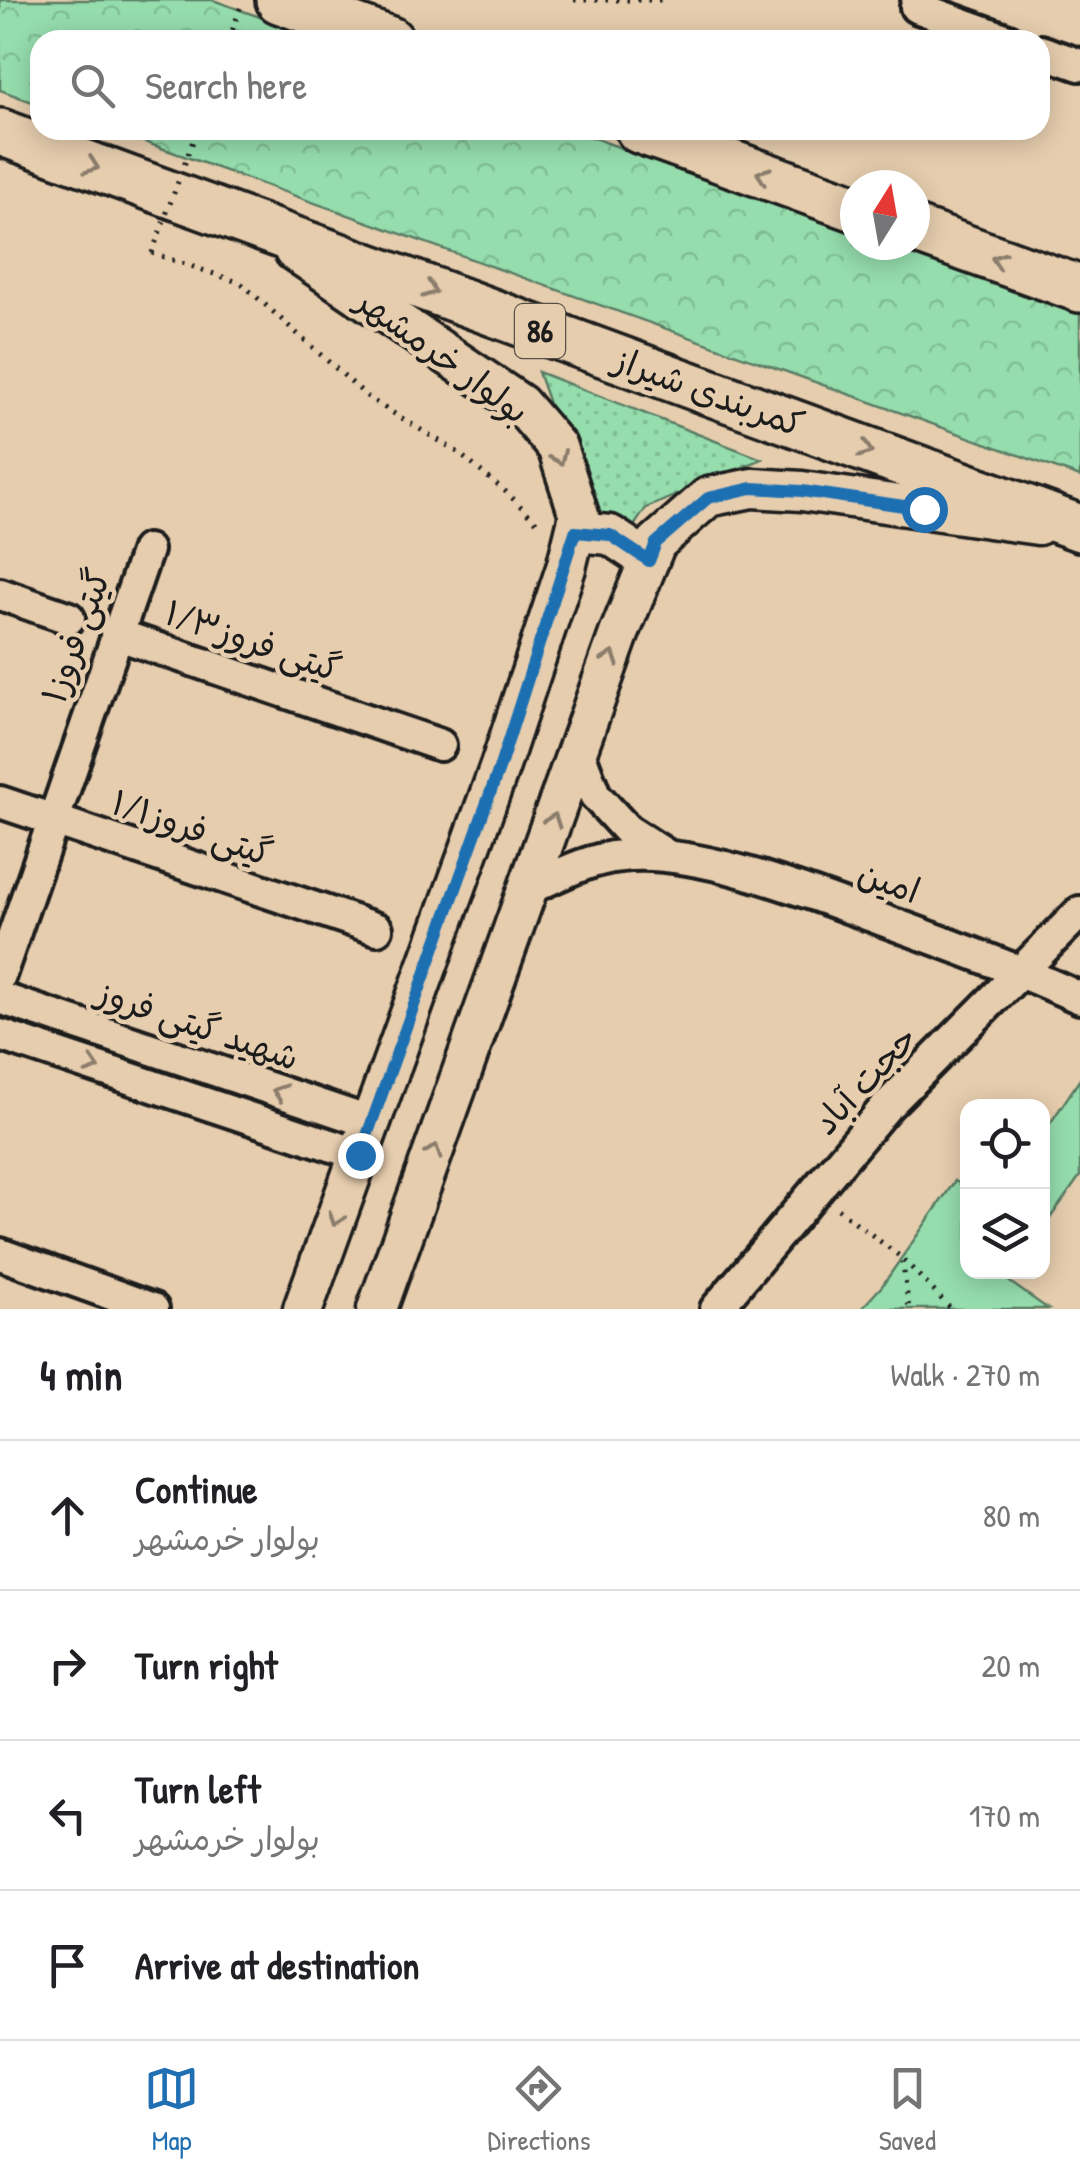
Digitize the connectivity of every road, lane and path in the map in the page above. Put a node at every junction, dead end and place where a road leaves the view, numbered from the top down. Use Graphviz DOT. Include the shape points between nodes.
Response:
graph roads {
  1 [pos="243,0"];
  2 [pos="279,0"];
  3 [pos="574,0"];
  4 [pos="661,0"];
  5 [pos="917,4"];
  6 [pos="232,30"];
  7 [pos="362,30"];
  8 [pos="983,30"];
  9 [pos="1050,55"];
  10 [pos="1080,66"];
  11 [pos="0,132"];
  12 [pos="192,140"];
  13 [pos="667,140"];
  14 [pos="840,203"];
  15 [pos="263,230"];
  16 [pos="930,235"];
  17 [pos="1080,290"];
  18 [pos="1080,530"];
  19 [pos="572,543"];
  20 [pos="147,550"];
  21 [pos="649,561"];
  22 [pos="0,594"];
  23 [pos="69,618"];
  24 [pos="116,634"];
  25 [pos="440,744"];
  26 [pos="578,750"];
  27 [pos="0,802"];
  28 [pos="52,820"];
  29 [pos="666,855"];
  30 [pos="528,890"];
  31 [pos="1080,912"];
  32 [pos="377,929"];
  33 [pos="1021,971"];
  34 [pos="0,975"];
  35 [pos="0,998"];
  36 [pos="1080,998"];
  37 [pos="0,1036"];
  38 [pos="366,1139"];
  39 [pos="815,1191"];
  40 [pos="0,1254"];
  41 [pos="902,1258"];
  42 [pos="153,1309"];
  43 [pos="303,1309"];
  44 [pos="377,1309"];
  45 [pos="716,1309"];
  46 [pos="908,1309"];
  47 [pos="951,1309"];
  1 -- 6 [label="path"];
  2 -- 7 [label="highway"];
  3 -- 4 [label="path"];
  5 -- 8 [label="street"];
  9 -- 10 [label="street"];
  11 -- 15 [label="highway, کمربندی شیراز / 86, one-way"];
  12 -- 19 [label="path, bridge" via="152,252 242,283 370,400 456,451"];
  14 -- 13 [label="highway, one-way"];
  15 -- 18 [label="highway, کمربندی شیراز / 86, one-way"];
  15 -- 19 [label="main road, بولوار خرمشهر, one-way" via="520,404 557,447 579,515"];
  17 -- 16 [label="highway, one-way"];
  18 -- 21 [label="main road" via="752,488 708,498 656,543"];
  19 -- 21 [label="main road" via="610,535"];
  19 -- 38 [label="main road, بولوار خرمشهر"];
  20 -- 24 [label="street, ۱گیتی فروز"];
  26 -- 21 [label="main road, one-way"];
  22 -- 23 [label="street"];
  24 -- 25 [label="street, ۱/۳گیتی فروز"];
  24 -- 28 [label="street, ۱گیتی فروز"];
  26 -- 29 [label="street" via="594,795 627,830"];
  30 -- 26 [label="main road, one-way"];
  27 -- 28 [label="street, ۱/۱گیتی فروز"];
  28 -- 32 [label="street, ۱/۱گیتی فروز"];
  28 -- 34 [label="street, ۱گیتی فروز"];
  29 -- 30 [label="street" via="619,856"];
  29 -- 33 [label="street, امین" via="789,886"];
  44 -- 30 [label="main road, one-way"];
  31 -- 33 [label="street, حجت آباد"];
  33 -- 36 [label="street, امین"];
  33 -- 39 [label="street, حجت آباد" via="885,1108"];
  38 -- 35 [label="street, شهید گیتی فروز, one-way"];
  37 -- 38 [label="street, شهید گیتی فروز, one-way"];
  38 -- 43 [label="main road, بولوار خرمشهر, one-way"];
  39 -- 41 [label="path"];
  39 -- 45 [label="street, حجت آباد"];
  40 -- 42 [label="street"];
  41 -- 46 [label="path"];
  41 -- 47 [label="path"];
}
